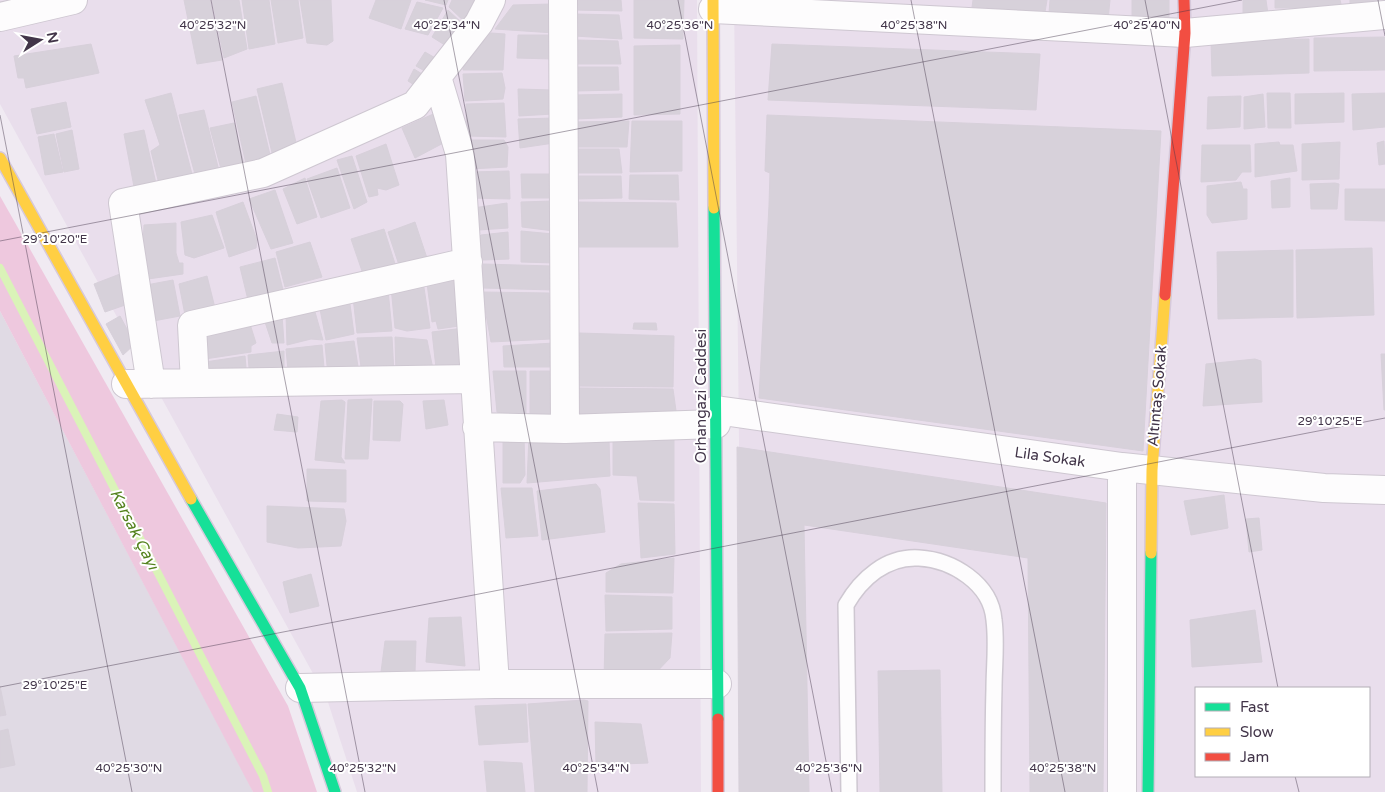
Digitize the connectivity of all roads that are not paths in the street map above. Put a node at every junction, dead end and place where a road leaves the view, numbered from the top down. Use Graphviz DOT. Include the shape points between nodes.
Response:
graph roads {
  1 [pos="73,0"];
  2 [pos="491,0"];
  3 [pos="563,0"];
  4 [pos="1184,0"];
  5 [pos="713,4"];
  6 [pos="1385,15"];
  7 [pos="0,18"];
  8 [pos="1185,33"];
  9 [pos="437,77"];
  10 [pos="0,158"];
  11 [pos="468,262"];
  12 [pos="475,379"];
  13 [pos="195,383"];
  14 [pos="139,384"];
  15 [pos="716,417"];
  16 [pos="478,427"];
  17 [pos="565,429"];
  18 [pos="1122,467"];
  19 [pos="1152,470"];
  20 [pos="1385,490"];
  21 [pos="495,684"];
  22 [pos="717,684"];
  23 [pos="300,688"];
  24 [pos="334,792"];
  25 [pos="718,792"];
  26 [pos="850,792"];
  27 [pos="993,792"];
  28 [pos="1122,792"];
  29 [pos="1148,792"];
  1 -- 7 [label="street"];
  2 -- 9 [label="street" via="479,23"];
  3 -- 17 [label="street"];
  4 -- 8 [label="street, Altıntaş Sokak"];
  5 -- 8 [label="street"];
  5 -- 15 [label="street, Orhangazi Caddesi"];
  6 -- 8 [label="street"];
  8 -- 19 [label="street, Altıntaş Sokak"];
  9 -- 11 [label="street" via="460,154"];
  9 -- 14 [label="street" via="415,105 263,172 123,203"];
  10 -- 14 [label="street"];
  11 -- 12 [label="street"];
  11 -- 13 [label="street" via="192,325"];
  12 -- 13 [label="street"];
  12 -- 16 [label="street"];
  13 -- 14 [label="street"];
  14 -- 23 [label="street"];
  15 -- 17 [label="street, Lila Sokak"];
  15 -- 18 [label="street, Lila Sokak"];
  15 -- 22 [label="street, Orhangazi Caddesi"];
  16 -- 17 [label="street, Lila Sokak"];
  16 -- 21 [label="street"];
  18 -- 19 [label="street, Lila Sokak"];
  18 -- 28 [label="street"];
  19 -- 20 [label="street, Lila Sokak" via="1332,488"];
  19 -- 29 [label="street, Altıntaş Sokak"];
  21 -- 22 [label="street"];
  21 -- 23 [label="street"];
  22 -- 25 [label="street, Orhangazi Caddesi"];
  23 -- 24 [label="street"];
  26 -- 27 [label="lane" via="846,605 856,589 880,567 897,560 916,558 935,559 968,575 980,588 994,619"];
}
